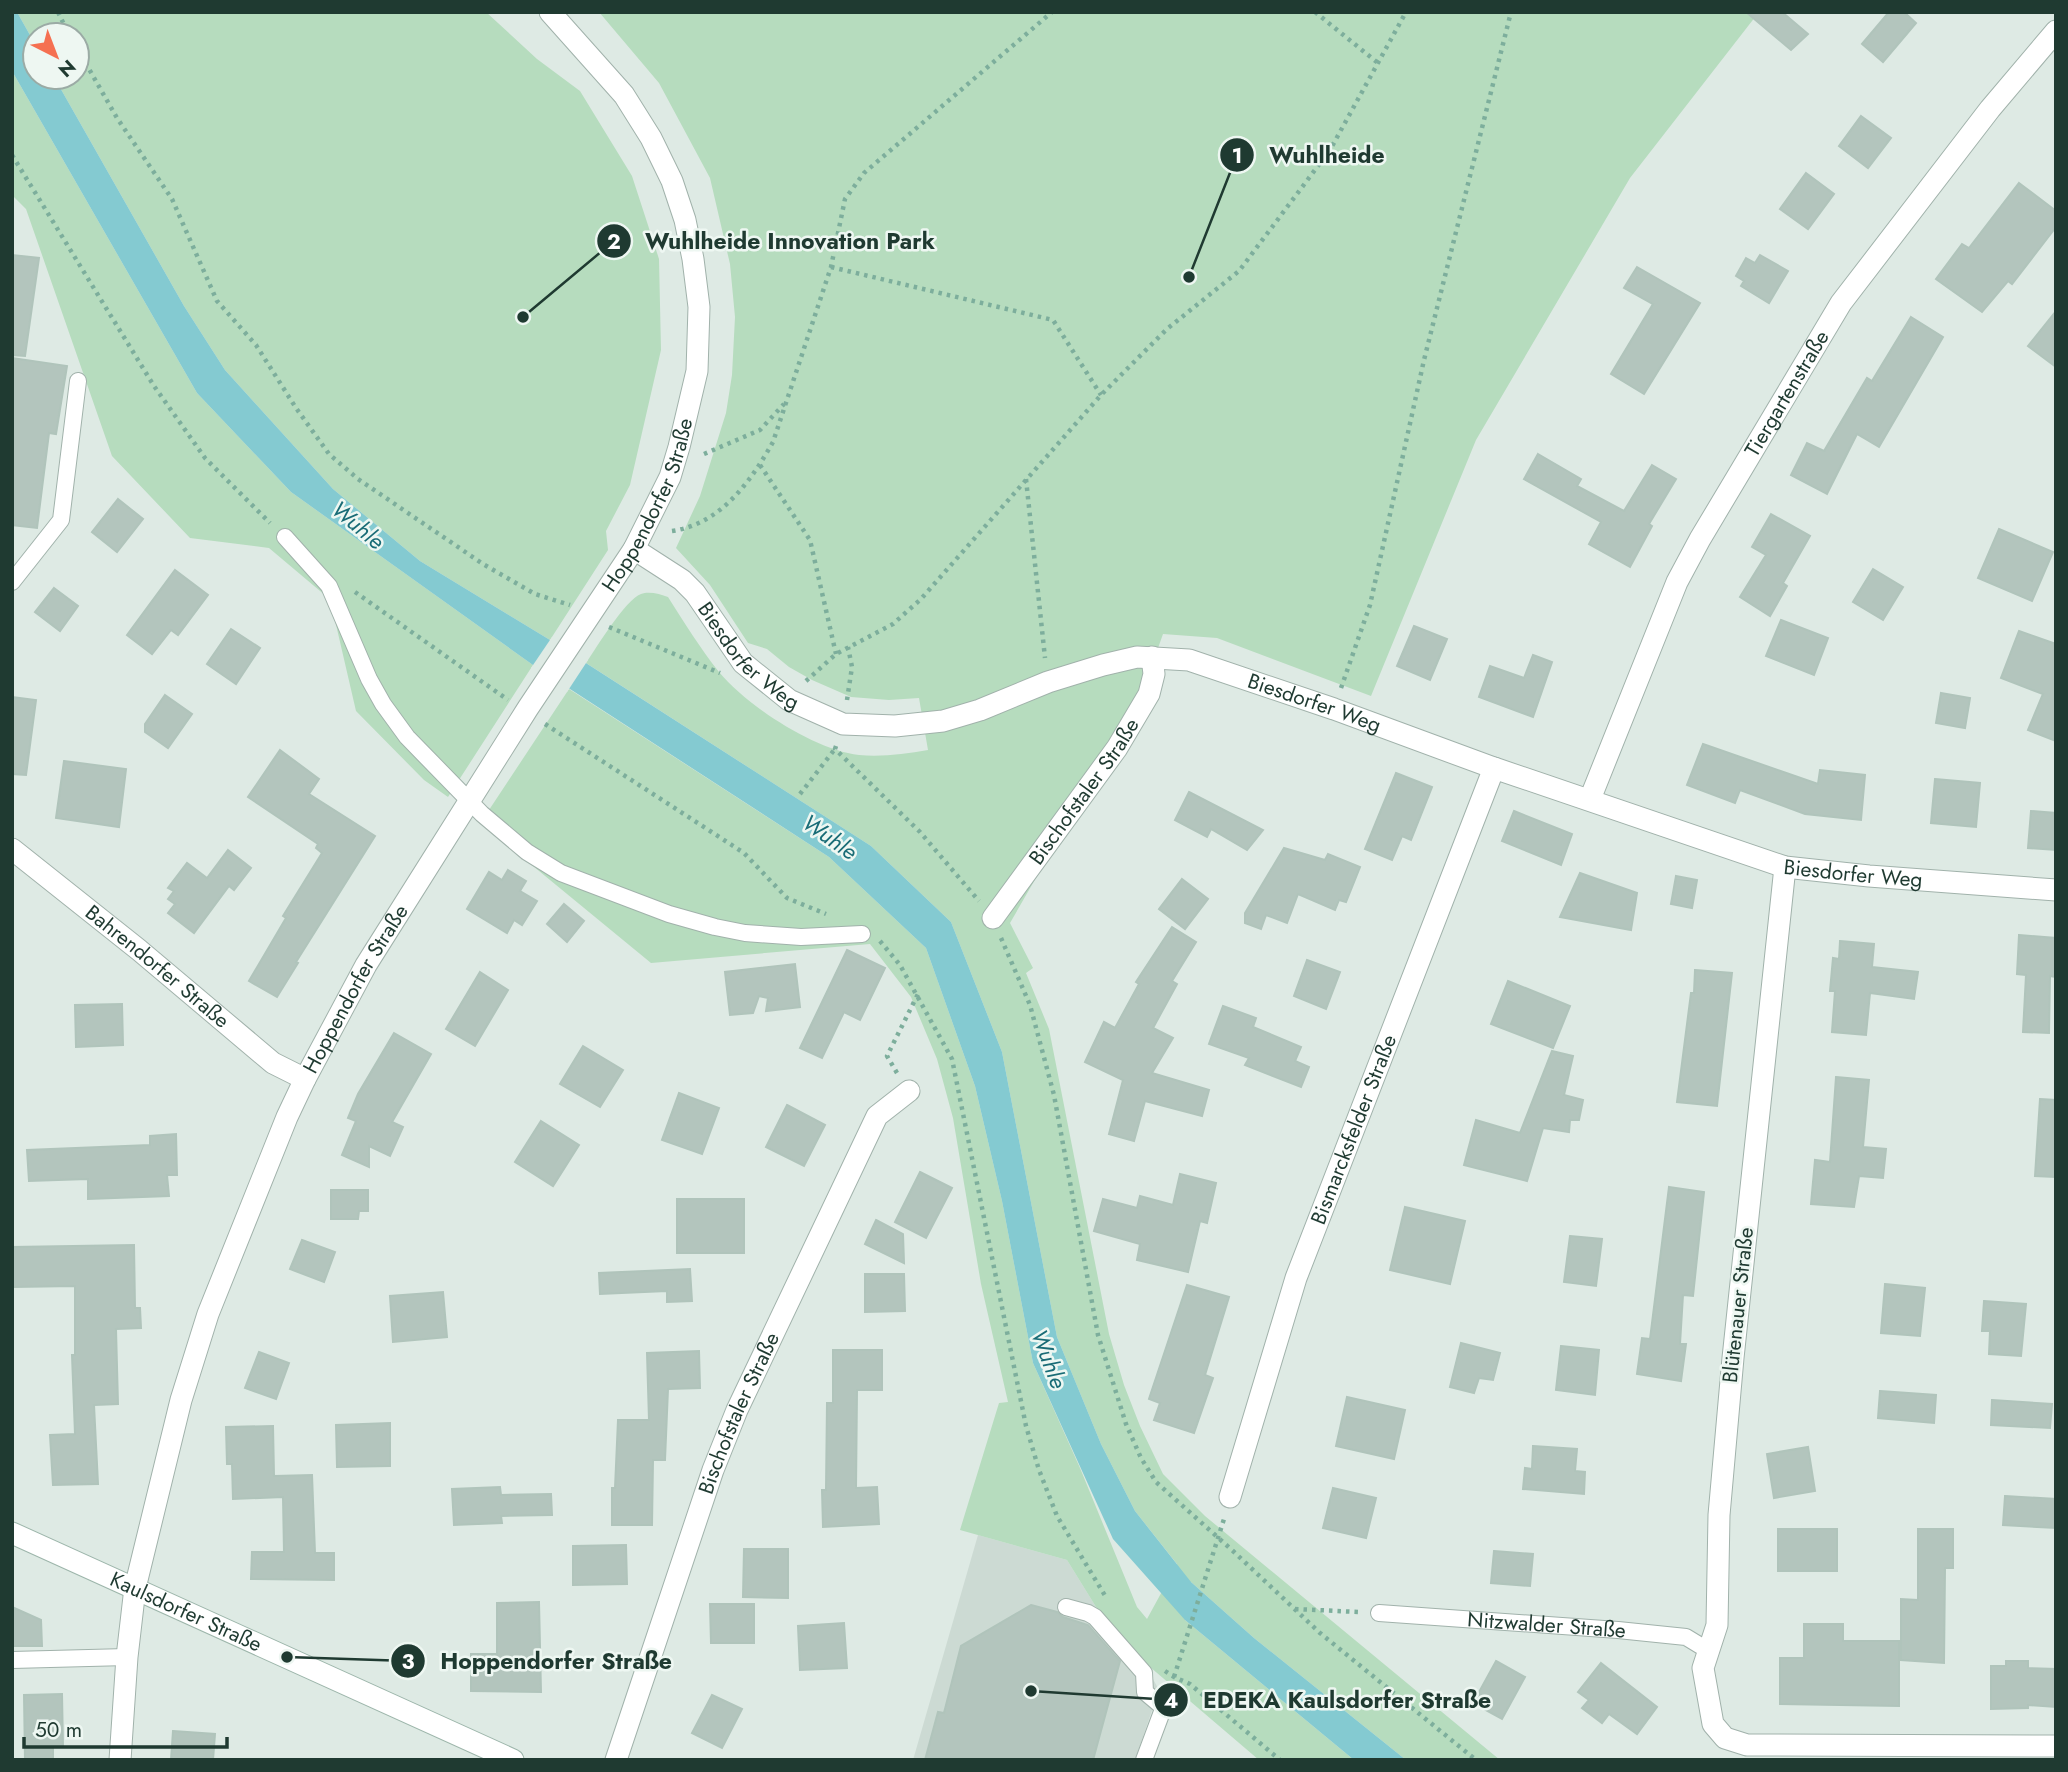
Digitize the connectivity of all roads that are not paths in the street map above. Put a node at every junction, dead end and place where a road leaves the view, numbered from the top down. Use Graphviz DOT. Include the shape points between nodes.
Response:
graph roads {
  1 [pos="550,12"];
  2 [pos="2056,32"];
  3 [pos="78,381"];
  4 [pos="285,537"];
  5 [pos="634,549"];
  6 [pos="12,582"];
  7 [pos="1152,657"];
  8 [pos="1494,768"];
  9 [pos="1590,799"];
  10 [pos="471,802"];
  11 [pos="12,849"];
  12 [pos="1786,867"];
  13 [pos="2056,890"];
  14 [pos="993,918"];
  15 [pos="862,934"];
  16 [pos="305,1079"];
  17 [pos="908,1091"];
  18 [pos="1230,1497"];
  19 [pos="12,1532"];
  20 [pos="135,1588"];
  21 [pos="1066,1607"];
  22 [pos="1379,1614"];
  23 [pos="1709,1651"];
  24 [pos="127,1657"];
  25 [pos="12,1660"];
  26 [pos="2056,1746"];
  27 [pos="120,1760"];
  28 [pos="513,1760"];
  29 [pos="617,1760"];
  30 [pos="1144,1760"];
  1 -- 5 [label="street, Hoppendorfer Straße" via="624,95 651,138 672,181 694,259 699,307 696,371 670,477"];
  2 -- 9 [label="street, Tiergartenstraße" via="1990,109 1841,303 1677,582"];
  3 -- 6 [label="lane" via="61,520"];
  4 -- 10 [label="lane" via="329,586 383,704 407,737"];
  5 -- 7 [label="street, Biesdorfer Weg" via="695,593 743,663 789,700 843,724 895,726 943,721 1048,682 1136,657"];
  5 -- 10 [label="street, Hoppendorfer Straße"];
  7 -- 8 [label="street, Biesdorfer Weg" via="1217,667"];
  7 -- 14 [label="street, Bischofstaler Straße" via="1149,694 1117,748"];
  8 -- 9 [label="street, Biesdorfer Weg"];
  8 -- 18 [label="street, Bismarcksfelder Straße" via="1296,1278"];
  9 -- 12 [label="street, Biesdorfer Weg"];
  10 -- 15 [label="lane" via="527,852 561,873 669,914 745,933 801,937"];
  10 -- 16 [label="street, Hoppendorfer Straße" via="366,965"];
  11 -- 16 [label="street, Bahrendorfer Straße" via="273,1063"];
  12 -- 13 [label="street, Biesdorfer Weg"];
  12 -- 23 [label="street, Blütenauer Straße" via="1731,1377 1719,1515 1717,1625"];
  16 -- 20 [label="street, Hoppendorfer Straße" via="208,1314 181,1400"];
  17 -- 29 [label="street, Bischofstaler Straße" via="877,1116 737,1410"];
  19 -- 20 [label="street, Kaulsdorfer Straße"];
  20 -- 24 [label="street, Hoppendorfer Straße"];
  20 -- 28 [label="street, Kaulsdorfer Straße"];
  21 -- 30 [label="lane" via="1096,1618 1144,1673 1145,1692 1165,1704"];
  22 -- 23 [label="lane, Nitzwalder Straße" via="1686,1637"];
  23 -- 26 [label="street, Blütenauer Straße" via="1703,1668 1713,1724 1725,1738 1747,1745"];
  24 -- 25 [label="lane"];
  24 -- 27 [label="street, Hoppendorfer Straße"];
}
